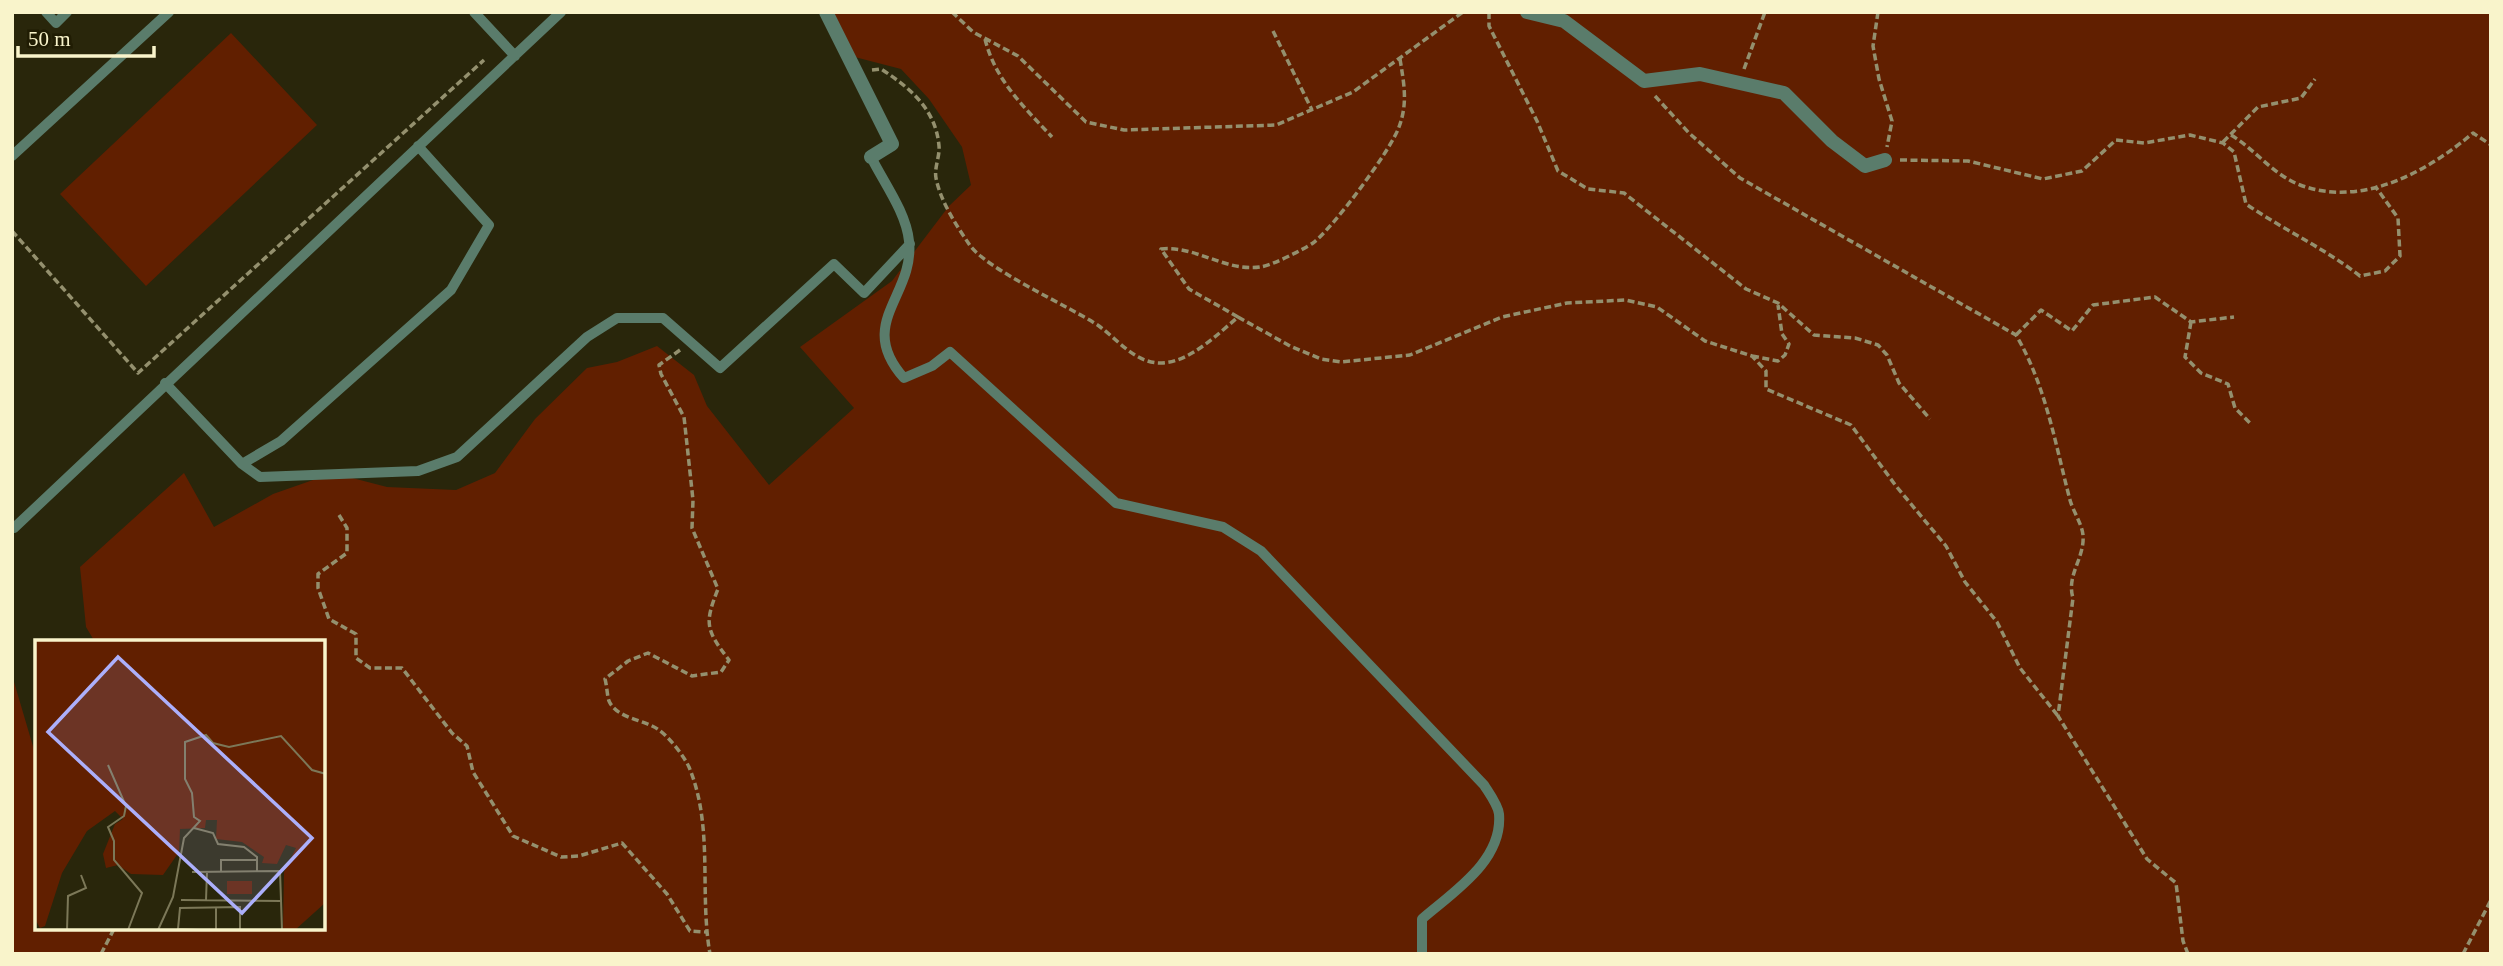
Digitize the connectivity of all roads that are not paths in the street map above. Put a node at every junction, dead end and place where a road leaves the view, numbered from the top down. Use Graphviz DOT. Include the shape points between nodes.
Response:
graph roads {
  1 [pos="46,12"];
  2 [pos="67,12"];
  3 [pos="169,12"];
  4 [pos="474,12"];
  5 [pos="561,12"];
  6 [pos="826,12"];
  7 [pos="1527,12"];
  8 [pos="514,56"];
  9 [pos="418,146"];
  10 [pos="12,156"];
  11 [pos="871,157"];
  12 [pos="1885,160"];
  13 [pos="910,244"];
  14 [pos="165,383"];
  15 [pos="242,464"];
  16 [pos="12,526"];
  17 [pos="1422,954"];
  1 -- 2 [label="lane" via="56,23"];
  3 -- 10 [label="lane"];
  4 -- 8 [label="lane"];
  5 -- 8 [label="lane"];
  6 -- 11 [label="street" via="892,144"];
  7 -- 12 [label="street" via="1564,21 1644,81 1700,74 1784,93 1832,141 1865,166"];
  8 -- 9 [label="lane"];
  9 -- 14 [label="lane"];
  9 -- 15 [label="lane" via="489,225 451,290 281,442"];
  11 -- 13 [label="lane" via="906,225"];
  13 -- 15 [label="lane" via="864,293 835,264 720,368 663,318 617,318 587,337 457,457 418,471 260,477"];
  13 -- 17 [label="lane" via="907,275 889,305 883,333 890,362 904,378 950,352 1116,503 1223,527 1261,551 1484,785 1499,812 1495,843 1481,866 1422,919"];
  14 -- 15 [label="lane"];
  14 -- 16 [label="lane"];
}
